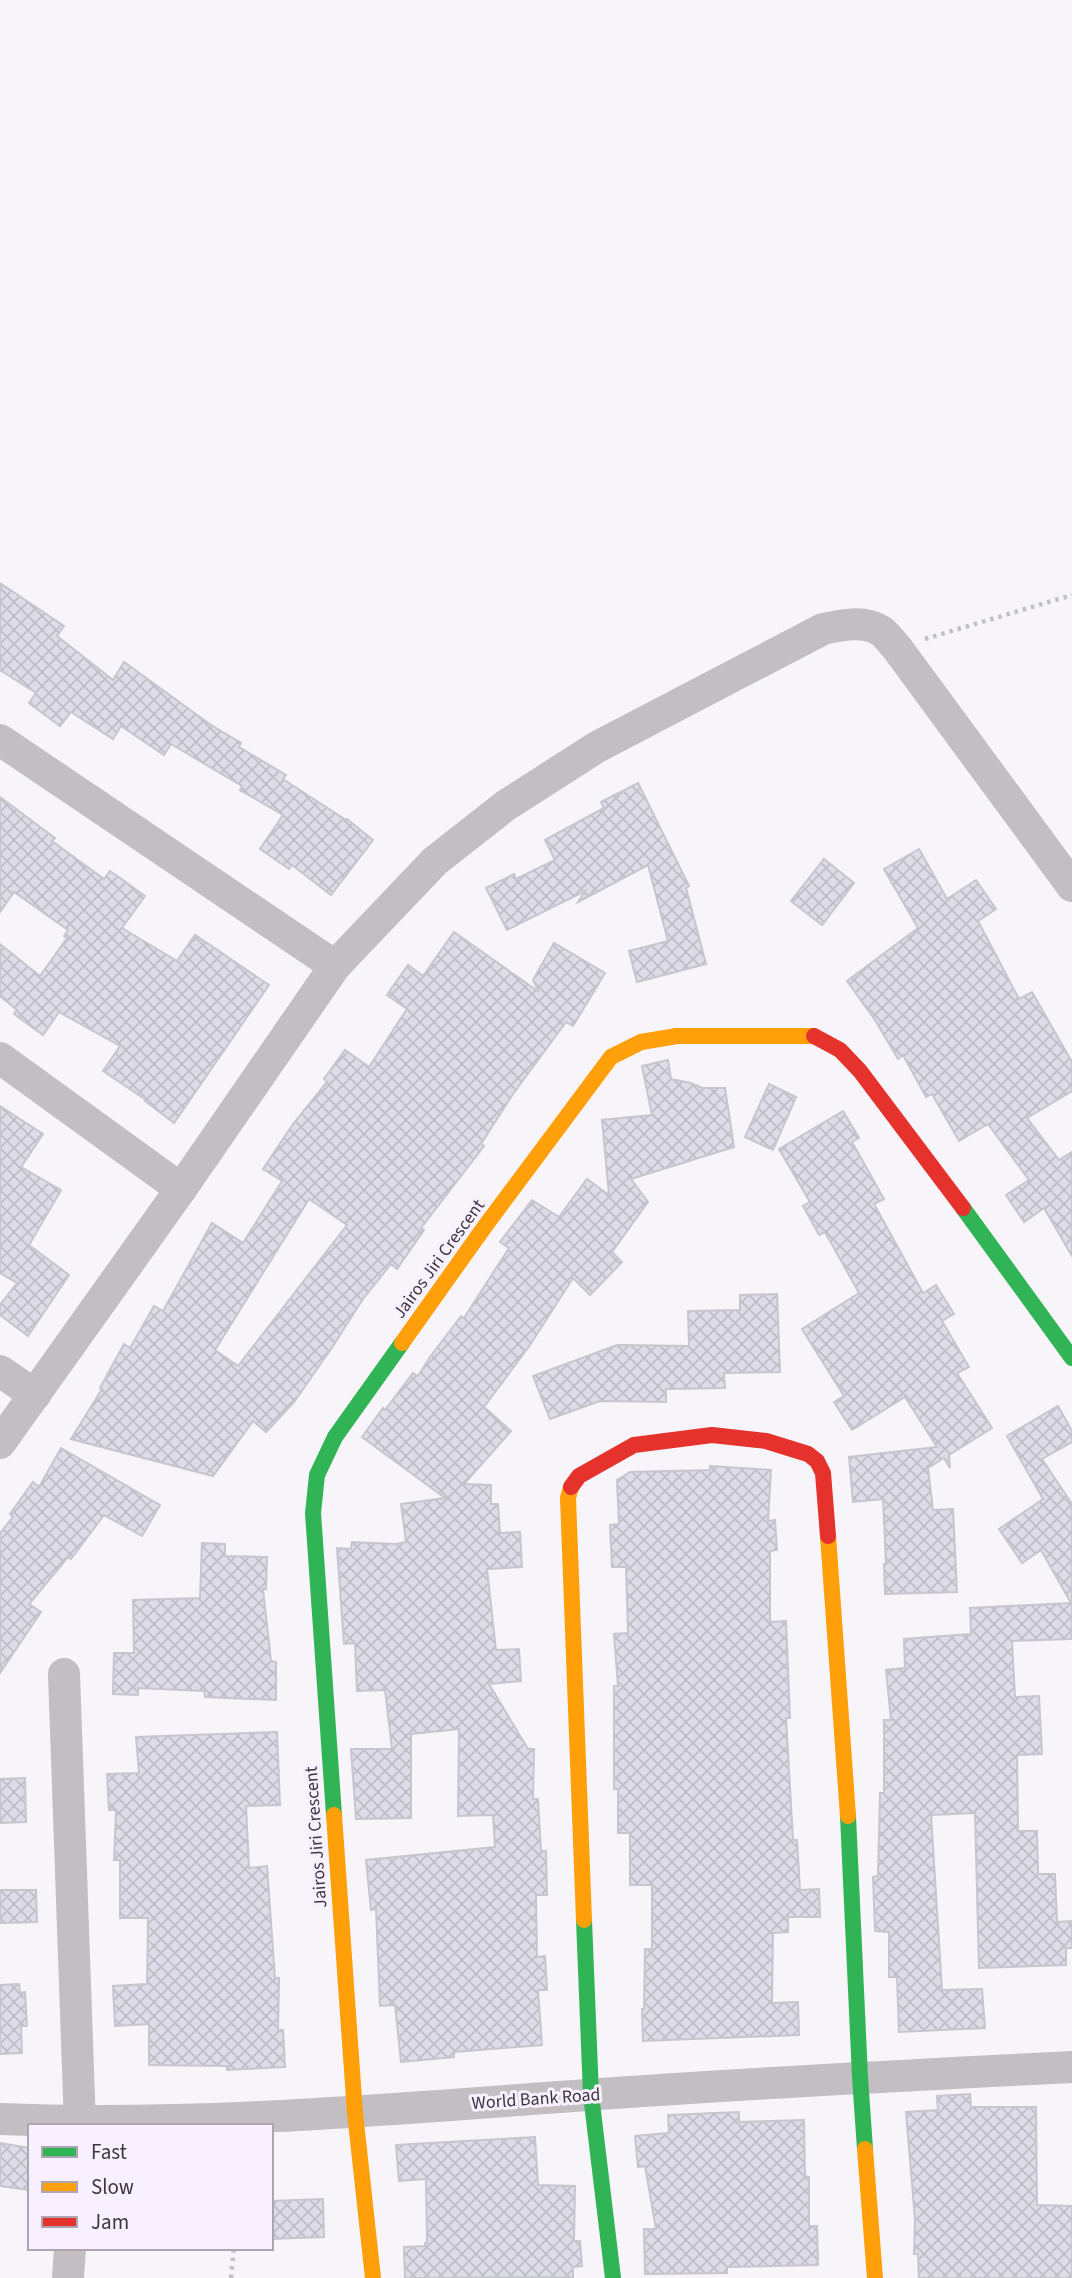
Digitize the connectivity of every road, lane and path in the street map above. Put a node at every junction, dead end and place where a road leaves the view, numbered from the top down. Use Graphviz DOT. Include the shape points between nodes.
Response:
graph roads {
  1 [pos="1072,595"];
  2 [pos="897,648"];
  3 [pos="0,740"];
  4 [pos="1072,886"];
  5 [pos="335,966"];
  6 [pos="0,1058"];
  7 [pos="181,1189"];
  8 [pos="1072,1358"];
  9 [pos="0,1371"];
  10 [pos="34,1395"];
  11 [pos="0,1443"];
  12 [pos="64,1674"];
  13 [pos="1072,2067"];
  14 [pos="860,2077"];
  15 [pos="591,2095"];
  16 [pos="355,2113"];
  17 [pos="0,2119"];
  18 [pos="80,2124"];
  19 [pos="70,2250"];
  20 [pos="234,2250"];
  21 [pos="68,2278"];
  22 [pos="231,2278"];
  23 [pos="373,2278"];
  24 [pos="613,2278"];
  25 [pos="876,2278"];
  1 -- 2 [label="path"];
  2 -- 4 [label="street"];
  2 -- 5 [label="street" via="881,631 866,625 823,629 597,747 505,806 435,861"];
  3 -- 5 [label="street"];
  5 -- 7 [label="street"];
  6 -- 7 [label="street"];
  7 -- 10 [label="street"];
  8 -- 16 [label="street, Jairos Jiri Crescent" via="917,1146 840,1050 812,1035 677,1036 641,1042 611,1057 335,1437 317,1475 313,1513"];
  9 -- 10 [label="street"];
  10 -- 11 [label="street"];
  12 -- 18 [label="street"];
  13 -- 14 [label="street, World Bank Road"];
  14 -- 15 [label="street, World Bank Road"];
  14 -- 15 [label="street" via="846,1769 823,1473 808,1454 766,1441 712,1435 634,1445 570,1485"];
  14 -- 25 [label="street"];
  15 -- 16 [label="street, World Bank Road"];
  15 -- 24 [label="street"];
  16 -- 18 [label="street, World Bank Road"];
  16 -- 23 [label="street, Jairos Jiri Crescent"];
  17 -- 18 [label="street, World Bank Road"];
  19 -- 21 [label="street"];
  20 -- 22 [label="path"];
}
